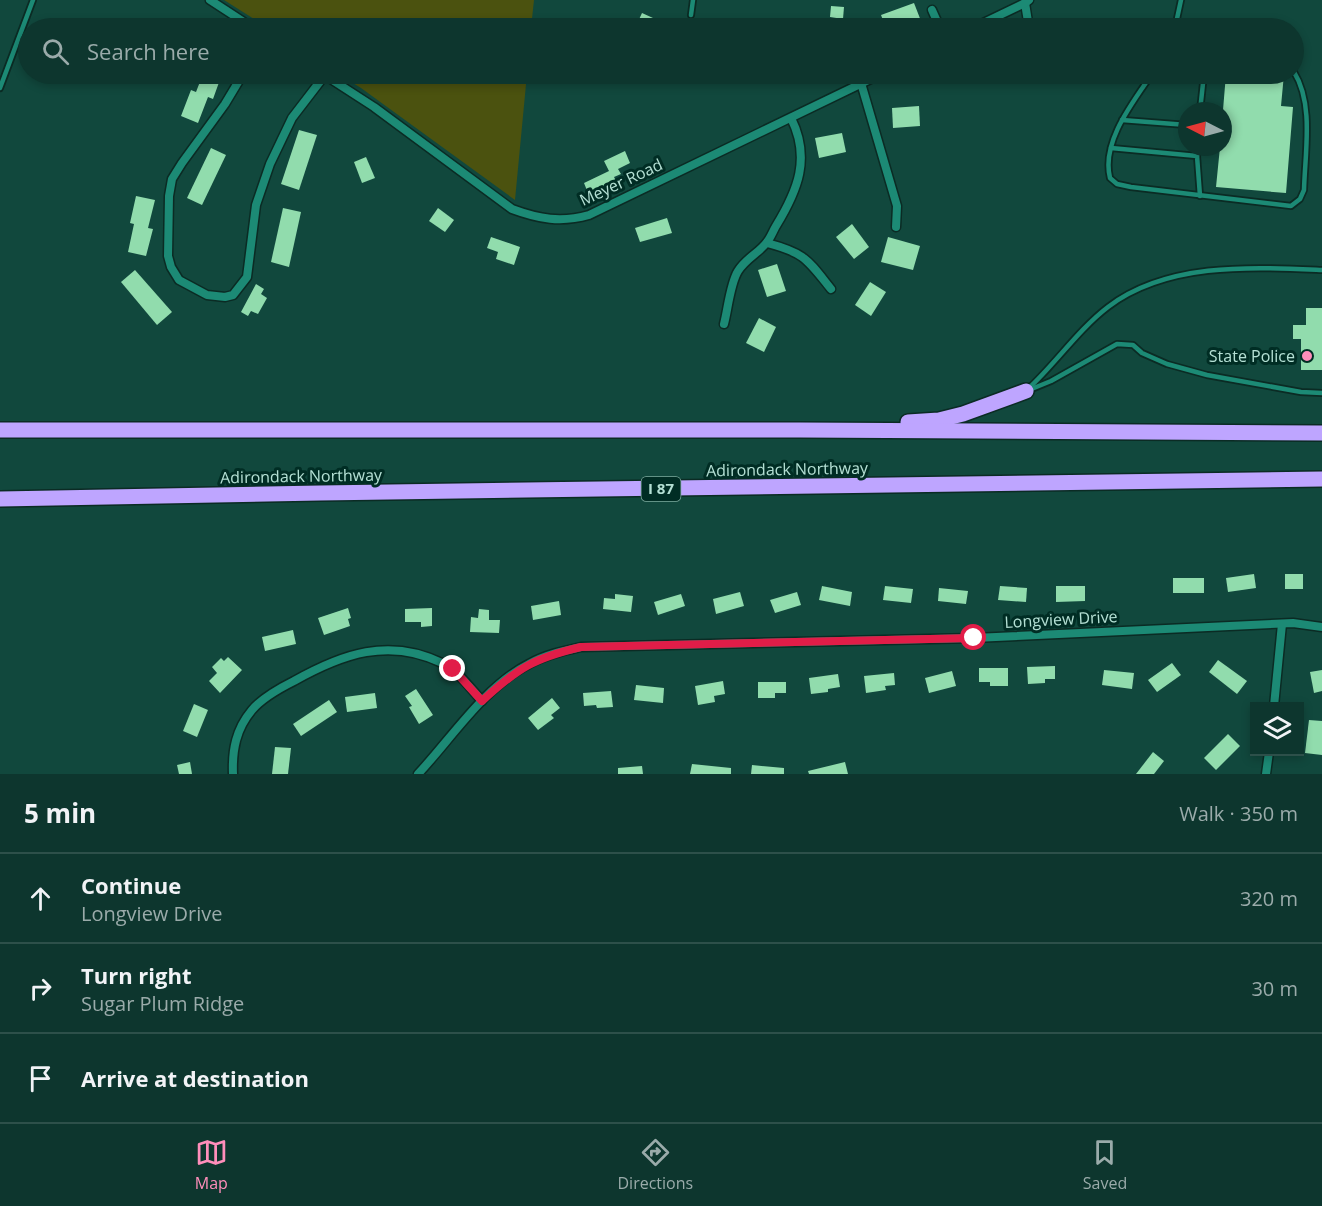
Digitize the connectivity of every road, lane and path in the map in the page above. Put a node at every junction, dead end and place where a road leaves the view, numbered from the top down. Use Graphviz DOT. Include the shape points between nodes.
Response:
graph roads {
  1 [pos="33,0"];
  2 [pos="210,0"];
  3 [pos="693,0"];
  4 [pos="1181,0"];
  5 [pos="1027,2"];
  6 [pos="932,9"];
  7 [pos="691,15"];
  8 [pos="26,18"];
  9 [pos="238,18"];
  10 [pos="936,18"];
  11 [pos="994,18"];
  12 [pos="1028,18"];
  13 [pos="1177,18"];
  14 [pos="18,40"];
  15 [pos="237,84"];
  16 [pos="317,84"];
  17 [pos="339,84"];
  18 [pos="859,84"];
  19 [pos="861,84"];
  20 [pos="1145,84"];
  21 [pos="1203,84"];
  22 [pos="1301,84"];
  23 [pos="0,88"];
  24 [pos="1201,102"];
  25 [pos="791,118"];
  26 [pos="1122,120"];
  27 [pos="1178,124"];
  28 [pos="1111,148"];
  29 [pos="1178,154"];
  30 [pos="1197,156"];
  31 [pos="1200,196"];
  32 [pos="896,227"];
  33 [pos="767,243"];
  34 [pos="1322,270"];
  35 [pos="831,289"];
  36 [pos="724,324"];
  37 [pos="1026,391"];
  38 [pos="1322,393"];
  39 [pos="0,430"];
  40 [pos="800,430"];
  41 [pos="1322,433"];
  42 [pos="1322,479"];
  43 [pos="0,499"];
  44 [pos="1282,624"];
  45 [pos="1322,627"];
  46 [pos="482,701"];
  47 [pos="1274,702"];
  48 [pos="1268,756"];
  49 [pos="233,774"];
  50 [pos="418,774"];
  51 [pos="1266,774"];
  1 -- 8 [label="lane"];
  2 -- 9 [label="street"];
  3 -- 7 [label="lane"];
  4 -- 13 [label="lane"];
  5 -- 11 [label="street"];
  5 -- 12 [label="street"];
  6 -- 10 [label="street"];
  14 -- 23 [label="lane"];
  15 -- 16 [label="street, Meyer Road" via="172,179 169,196 171,267 179,280 207,295 225,297 232,295 247,277 256,205 270,164 292,118"];
  17 -- 25 [label="street, Meyer Road" via="512,209 548,220 589,215"];
  18 -- 25 [label="street, Meyer Road"];
  19 -- 32 [label="street" via="897,206"];
  20 -- 26 [label="lane"];
  21 -- 24 [label="lane"];
  22 -- 31 [label="lane" via="1306,102 1304,190 1300,199 1291,206"];
  25 -- 33 [label="street" via="798,133 801,171 787,208"];
  26 -- 27 [label="lane"];
  26 -- 28 [label="lane"];
  28 -- 29 [label="lane"];
  28 -- 31 [label="lane" via="1108,170 1117,184"];
  30 -- 31 [label="lane"];
  33 -- 35 [label="street" via="793,250 808,261"];
  33 -- 36 [label="street" via="736,273"];
  34 -- 37 [label="lane" via="1212,271 1183,275 1132,292 1088,324"];
  37 -- 38 [label="lane" via="1125,343 1167,364 1207,375"];
  37 -- 40 [label="highway" via="939,420"];
  39 -- 40 [label="highway"];
  40 -- 41 [label="highway"];
  42 -- 43 [label="highway, Adirondack Northway / I 87"];
  44 -- 45 [label="street, Longview Drive"];
  44 -- 46 [label="street, Longview Drive" via="974,638 581,647 528,664"];
  44 -- 47 [label="street"];
  46 -- 49 [label="street" via="453,669 419,654 349,654 279,689 252,709 232,751"];
  46 -- 50 [label="street, Longview Drive"];
  48 -- 51 [label="street"];
}
